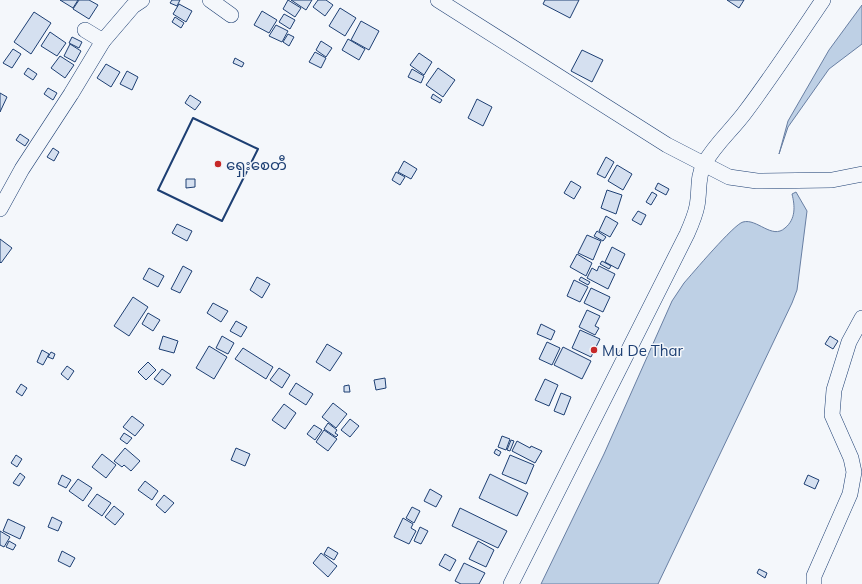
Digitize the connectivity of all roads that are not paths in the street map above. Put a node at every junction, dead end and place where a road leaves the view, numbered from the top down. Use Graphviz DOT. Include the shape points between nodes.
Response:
graph roads {
  1 [pos="142,0"];
  2 [pos="210,0"];
  3 [pos="438,0"];
  4 [pos="823,0"];
  5 [pos="231,15"];
  6 [pos="85,30"];
  7 [pos="103,41"];
  8 [pos="704,165"];
  9 [pos="862,174"];
  10 [pos="0,209"];
  11 [pos="862,318"];
  12 [pos="510,584"];
  13 [pos="814,584"];
  1 -- 7 [label="street" via="133,6"];
  2 -- 5 [label="street"];
  3 -- 8 [label="street" via="647,133"];
  4 -- 8 [label="street" via="745,113"];
  6 -- 7 [label="street"];
  7 -- 10 [label="street" via="22,169"];
  8 -- 9 [label="street" via="729,177 757,181 832,180"];
  8 -- 12 [label="street" via="699,178 694,218 687,234"];
  11 -- 13 [label="street" via="849,342 834,390 832,415 851,458 854,472 850,494 814,576"];
}
